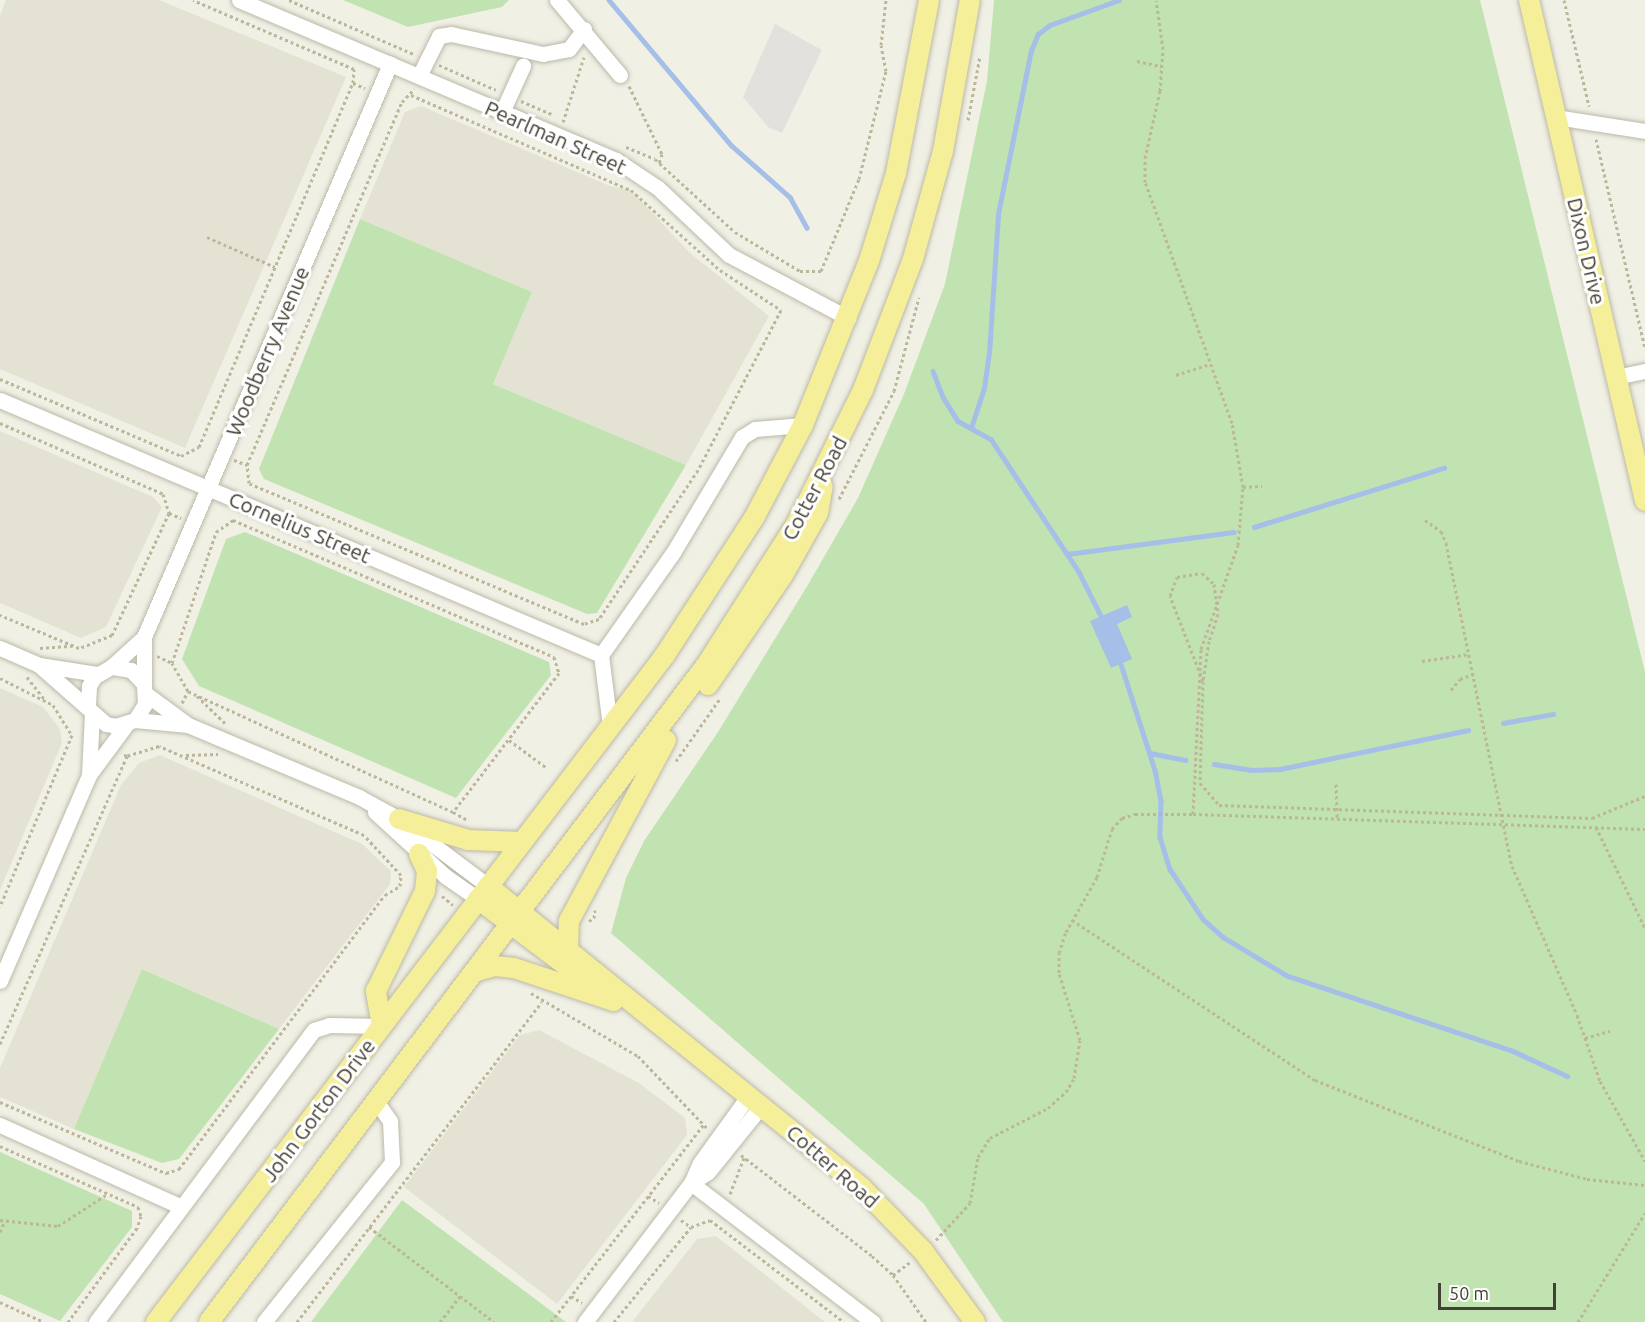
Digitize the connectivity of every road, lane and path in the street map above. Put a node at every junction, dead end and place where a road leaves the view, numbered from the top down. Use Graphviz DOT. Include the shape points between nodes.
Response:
graph roads {
  1 [pos="193,0"];
  2 [pos="238,0"];
  3 [pos="557,0"];
  4 [pos="886,0"];
  5 [pos="929,0"];
  6 [pos="970,0"];
  7 [pos="1156,0"];
  8 [pos="1529,0"];
  9 [pos="1564,0"];
  10 [pos="584,29"];
  11 [pos="1137,62"];
  12 [pos="390,64"];
  13 [pos="523,66"];
  14 [pos="1161,66"];
  15 [pos="620,75"];
  16 [pos="419,76"];
  17 [pos="502,112"];
  18 [pos="1556,117"];
  19 [pos="1593,124"];
  20 [pos="1645,130"];
  21 [pos="558,135"];
  22 [pos="549,154"];
  23 [pos="659,164"];
  24 [pos="207,237"];
  25 [pos="275,267"];
  26 [pos="824,267"];
  27 [pos="848,318"];
  28 [pos="1645,348"];
  29 [pos="1210,364"];
  30 [pos="1645,371"];
  31 [pos="1176,375"];
  32 [pos="1616,377"];
  33 [pos="0,379"];
  34 [pos="0,400"];
  35 [pos="0,423"];
  36 [pos="803,425"];
  37 [pos="825,474"];
  38 [pos="1262,486"];
  39 [pos="1243,487"];
  40 [pos="208,488"];
  41 [pos="1645,501"];
  42 [pos="1425,520"];
  43 [pos="1217,601"];
  44 [pos="0,615"];
  45 [pos="144,637"];
  46 [pos="0,648"];
  47 [pos="1470,654"];
  48 [pos="601,655"];
  49 [pos="1422,661"];
  50 [pos="39,664"];
  51 [pos="105,670"];
  52 [pos="1198,670"];
  53 [pos="1474,674"];
  54 [pos="0,678"];
  55 [pos="1203,681"];
  56 [pos="145,689"];
  57 [pos="1451,690"];
  58 [pos="90,709"];
  59 [pos="130,722"];
  60 [pos="188,725"];
  61 [pos="609,726"];
  62 [pos="509,740"];
  63 [pos="546,768"];
  64 [pos="89,776"];
  65 [pos="1336,784"];
  66 [pos="1645,796"];
  67 [pos="359,797"];
  68 [pos="1337,809"];
  69 [pos="1193,814"];
  70 [pos="1501,815"];
  71 [pos="1338,818"];
  72 [pos="399,819"];
  73 [pos="1503,823"];
  74 [pos="1596,827"];
  75 [pos="1645,829"];
  76 [pos="522,842"];
  77 [pos="419,854"];
  78 [pos="483,892"];
  79 [pos="0,906"];
  80 [pos="516,918"];
  81 [pos="1072,920"];
  82 [pos="1645,928"];
  83 [pos="568,949"];
  84 [pos="474,972"];
  85 [pos="0,981"];
  86 [pos="614,1001"];
  87 [pos="542,1002"];
  88 [pos="382,1026"];
  89 [pos="1610,1030"];
  90 [pos="669,1034"];
  91 [pos="1586,1038"];
  92 [pos="0,1044"];
  93 [pos="756,1100"];
  94 [pos="376,1101"];
  95 [pos="0,1102"];
  96 [pos="0,1125"];
  97 [pos="703,1125"];
  98 [pos="0,1146"];
  99 [pos="745,1157"];
  100 [pos="1645,1161"];
  101 [pos="691,1183"];
  102 [pos="1645,1185"];
  103 [pos="107,1194"];
  104 [pos="179,1206"];
  105 [pos="722,1206"];
  106 [pos="1645,1213"];
  107 [pos="710,1220"];
  108 [pos="2,1221"];
  109 [pos="368,1227"];
  110 [pos="691,1227"];
  111 [pos="0,1232"];
  112 [pos="923,1251"];
  113 [pos="893,1275"];
  114 [pos="459,1296"];
  115 [pos="0,1302"];
  116 [pos="44,1322"];
  117 [pos="68,1322"];
  118 [pos="96,1322"];
  119 [pos="156,1322"];
  120 [pos="209,1322"];
  121 [pos="264,1322"];
  122 [pos="297,1322"];
  123 [pos="440,1322"];
  124 [pos="494,1322"];
  125 [pos="550,1322"];
  126 [pos="585,1322"];
  127 [pos="614,1322"];
  128 [pos="844,1322"];
  129 [pos="873,1322"];
  130 [pos="975,1322"];
  131 [pos="1578,1322"];
  1 -- 25 [label="path" via="354,69 353,83"];
  2 -- 12 [label="street, Pearlman Street"];
  3 -- 10 [label="street"];
  4 -- 26 [label="path" via="881,45 886,71 860,179"];
  5 -- 27 [label="main road, Cotter Road" via="896,173"];
  6 -- 37 [label="main road, Cotter Road" via="929,206 891,320"];
  7 -- 14 [label="path"];
  8 -- 18 [label="main road, Dixon Drive"];
  9 -- 19 [label="path"];
  10 -- 15 [label="street"];
  10 -- 16 [label="street" via="569,49 543,54 451,34 439,36"];
  10 -- 21 [label="path" via="581,73"];
  11 -- 14 [label="path"];
  12 -- 16 [label="street, Pearlman Street"];
  12 -- 40 [label="street, Woodberry Avenue"];
  13 -- 17 [label="street"];
  14 -- 29 [label="path" via="1145,158 1145,182"];
  15 -- 23 [label="path" via="634,92 662,154"];
  16 -- 17 [label="street, Pearlman Street"];
  17 -- 21 [label="street, Pearlman Street"];
  18 -- 19 [label="street"];
  18 -- 32 [label="main road, Dixon Drive"];
  19 -- 20 [label="street"];
  19 -- 28 [label="path"];
  21 -- 22 [label="path"];
  21 -- 27 [label="street, Pearlman Street" via="616,160 658,188 729,255"];
  22 -- 22 [label="path" via="411,94 402,102 247,465 249,483 584,624 599,620 698,470 781,310 720,270 631,190"];
  24 -- 25 [label="path"];
  25 -- 33 [label="path" via="199,447 181,456"];
  27 -- 36 [label="main road, Cotter Road"];
  29 -- 31 [label="path"];
  29 -- 39 [label="path" via="1236,435"];
  30 -- 32 [label="street"];
  32 -- 41 [label="main road, Dixon Drive"];
  34 -- 40 [label="street, Cornelius Street"];
  35 -- 44 [label="path" via="163,494 169,513 112,635 79,648"];
  36 -- 48 [label="street" via="755,429 742,437 674,550"];
  36 -- 61 [label="main road, Cotter Road" via="709,589"];
  37 -- 80 [label="main road, Cotter Road" via="769,570 707,664"];
  37 -- 83 [label="main road" via="818,513 783,575 727,660 655,754 569,921"];
  38 -- 39 [label="path"];
  39 -- 43 [label="path" via="1238,545"];
  40 -- 45 [label="street, Woodberry Avenue"];
  40 -- 48 [label="street, Cornelius Street"];
  42 -- 47 [label="path" via="1441,531 1446,543"];
  43 -- 52 [label="path"];
  43 -- 52 [label="path" via="1214,584 1202,573 1177,577 1170,596"];
  43 -- 55 [label="path" via="1218,614"];
  45 -- 51 [label="street, Woodberry Avenue"];
  45 -- 56 [label="street, Woodberry Avenue"];
  46 -- 50 [label="street"];
  47 -- 49 [label="path"];
  47 -- 53 [label="path"];
  48 -- 61 [label="street"];
  50 -- 51 [label="street"];
  50 -- 58 [label="street"];
  51 -- 56 [label="street" via="131,670"];
  51 -- 58 [label="street" via="89,686"];
  52 -- 55 [label="path"];
  52 -- 69 [label="path"];
  53 -- 57 [label="path" via="1460,679"];
  53 -- 70 [label="path"];
  54 -- 79 [label="path" via="53,705 72,735"];
  55 -- 68 [label="path" via="1200,783 1219,805"];
  56 -- 59 [label="street" via="145,704"];
  56 -- 60 [label="street"];
  58 -- 59 [label="street" via="106,724"];
  58 -- 64 [label="street"];
  59 -- 60 [label="street"];
  59 -- 64 [label="street"];
  60 -- 67 [label="street"];
  61 -- 76 [label="main road, Cotter Road"];
  62 -- 62 [label="path" via="453,812 188,691 172,663 216,532 233,520 554,657 559,674"];
  62 -- 63 [label="path"];
  64 -- 85 [label="street"];
  65 -- 68 [label="path"];
  66 -- 70 [label="path" via="1592,818"];
  67 -- 72 [label="street"];
  67 -- 77 [label="street"];
  68 -- 70 [label="path"];
  68 -- 71 [label="path"];
  69 -- 71 [label="path"];
  69 -- 81 [label="path" via="1127,816 1114,825 1097,877"];
  70 -- 73 [label="path"];
  71 -- 73 [label="path"];
  72 -- 76 [label="main road" via="468,840"];
  72 -- 78 [label="street"];
  73 -- 74 [label="path"];
  73 -- 91 [label="path" via="1519,884"];
  74 -- 75 [label="path"];
  74 -- 82 [label="path"];
  76 -- 78 [label="main road, Cotter Road"];
  77 -- 78 [label="street"];
  77 -- 88 [label="main road" via="427,871 425,891 376,991"];
  78 -- 80 [label="main road, Cotter Road"];
  78 -- 88 [label="main road, John Gorton Drive"];
  80 -- 83 [label="main road, Cotter Road"];
  80 -- 84 [label="main road, John Gorton Drive"];
  80 -- 86 [label="main road, Cotter Road"];
  81 -- 102 [label="path" via="1315,1080 1519,1161 1587,1179"];
  81 -- 112 [label="path" via="1058,959 1080,1040 1074,1078 1048,1108 990,1138 978,1157 970,1203"];
  83 -- 90 [label="main road, Cotter Road"];
  84 -- 86 [label="main road" via="495,966 514,968"];
  84 -- 94 [label="main road, John Gorton Drive"];
  86 -- 90 [label="main road, Cotter Road"];
  87 -- 109 [label="path"];
  88 -- 104 [label="street" via="329,1025 314,1030"];
  88 -- 119 [label="main road, John Gorton Drive"];
  89 -- 91 [label="path"];
  90 -- 93 [label="main road, Cotter Road"];
  91 -- 100 [label="path" via="1600,1081"];
  92 -- 95 [label="path" via="127,756 159,746 182,755 364,835 402,875 400,886 385,895 179,1169 166,1173"];
  93 -- 101 [label="street" via="708,1172"];
  93 -- 112 [label="main road, Cotter Road" via="862,1188"];
  94 -- 120 [label="main road, John Gorton Drive"];
  94 -- 121 [label="street, John Gorton Drive" via="390,1121 392,1162"];
  96 -- 104 [label="street"];
  97 -- 125 [label="path"];
  98 -- 103 [label="path"];
  99 -- 105 [label="path" via="737,1184"];
  101 -- 105 [label="street"];
  101 -- 126 [label="street"];
  103 -- 108 [label="path" via="58,1226"];
  103 -- 117 [label="path" via="138,1208 141,1216 137,1228"];
  104 -- 118 [label="street"];
  105 -- 129 [label="street"];
  106 -- 131 [label="path"];
  107 -- 128 [label="path"];
  108 -- 111 [label="path"];
  109 -- 114 [label="path"];
  109 -- 122 [label="path"];
  110 -- 127 [label="path"];
  112 -- 113 [label="path"];
  112 -- 130 [label="main road, Cotter Road"];
  114 -- 123 [label="path"];
  114 -- 124 [label="path"];
  115 -- 116 [label="path"];
}
